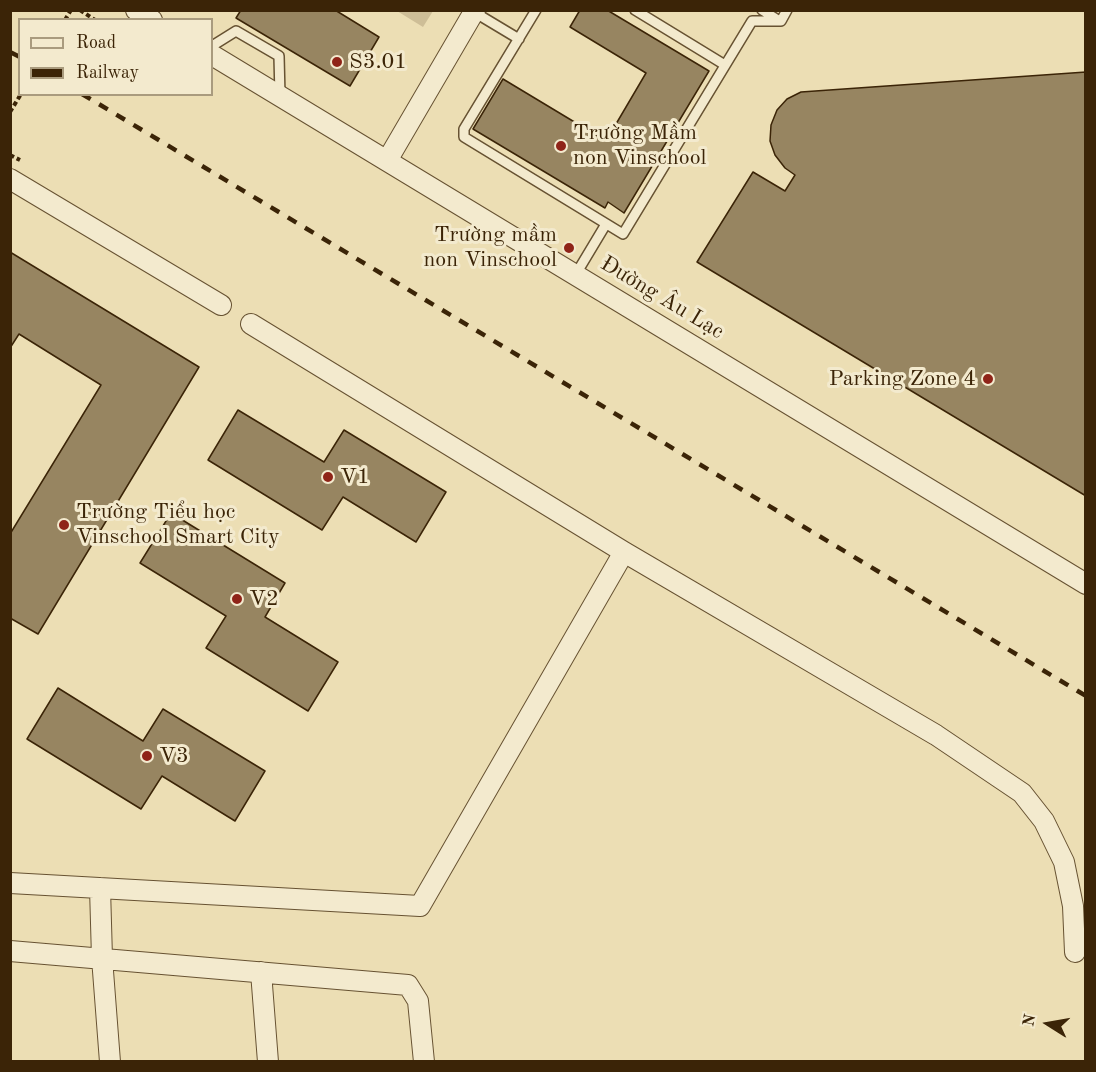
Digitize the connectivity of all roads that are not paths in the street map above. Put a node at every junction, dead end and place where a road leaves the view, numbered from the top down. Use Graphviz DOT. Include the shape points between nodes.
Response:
graph roads {
  1 [pos="136,10"];
  2 [pos="536,10"];
  3 [pos="635,10"];
  4 [pos="762,10"];
  5 [pos="788,10"];
  6 [pos="475,11"];
  7 [pos="149,18"];
  8 [pos="781,21"];
  9 [pos="519,39"];
  10 [pos="213,45"];
  11 [pos="213,56"];
  12 [pos="726,65"];
  13 [pos="280,96"];
  14 [pos="388,159"];
  15 [pos="10,179"];
  16 [pos="606,224"];
  17 [pos="576,274"];
  18 [pos="220,304"];
  19 [pos="251,324"];
  20 [pos="624,552"];
  21 [pos="1086,584"];
  22 [pos="10,883"];
  23 [pos="100,888"];
  24 [pos="10,951"];
  25 [pos="1075,952"];
  26 [pos="102,958"];
  27 [pos="261,972"];
  28 [pos="110,1062"];
  29 [pos="268,1062"];
  30 [pos="424,1062"];
  1 -- 7 [label="street"];
  2 -- 9 [label="lane"];
  3 -- 12 [label="lane"];
  4 -- 8 [label="lane"];
  5 -- 8 [label="lane"];
  6 -- 9 [label="lane"];
  6 -- 14 [label="street"];
  8 -- 12 [label="lane" via="752,21"];
  9 -- 16 [label="lane" via="464,129 464,137"];
  10 -- 13 [label="lane" via="236,31 279,56"];
  11 -- 13 [label="street, Đường Âu Lạc"];
  12 -- 16 [label="lane" via="623,234"];
  13 -- 14 [label="street, Đường Âu Lạc"];
  14 -- 17 [label="street, Đường Âu Lạc"];
  15 -- 18 [label="street"];
  16 -- 17 [label="lane"];
  17 -- 21 [label="street, Đường Âu Lạc"];
  19 -- 20 [label="street"];
  20 -- 23 [label="street" via="420,906"];
  20 -- 25 [label="street" via="936,735 1022,793 1044,821 1064,862 1073,906"];
  22 -- 23 [label="street"];
  23 -- 26 [label="street"];
  24 -- 26 [label="street"];
  26 -- 27 [label="street"];
  26 -- 28 [label="street"];
  27 -- 29 [label="street"];
  27 -- 30 [label="street" via="408,985 418,1001"];
}
